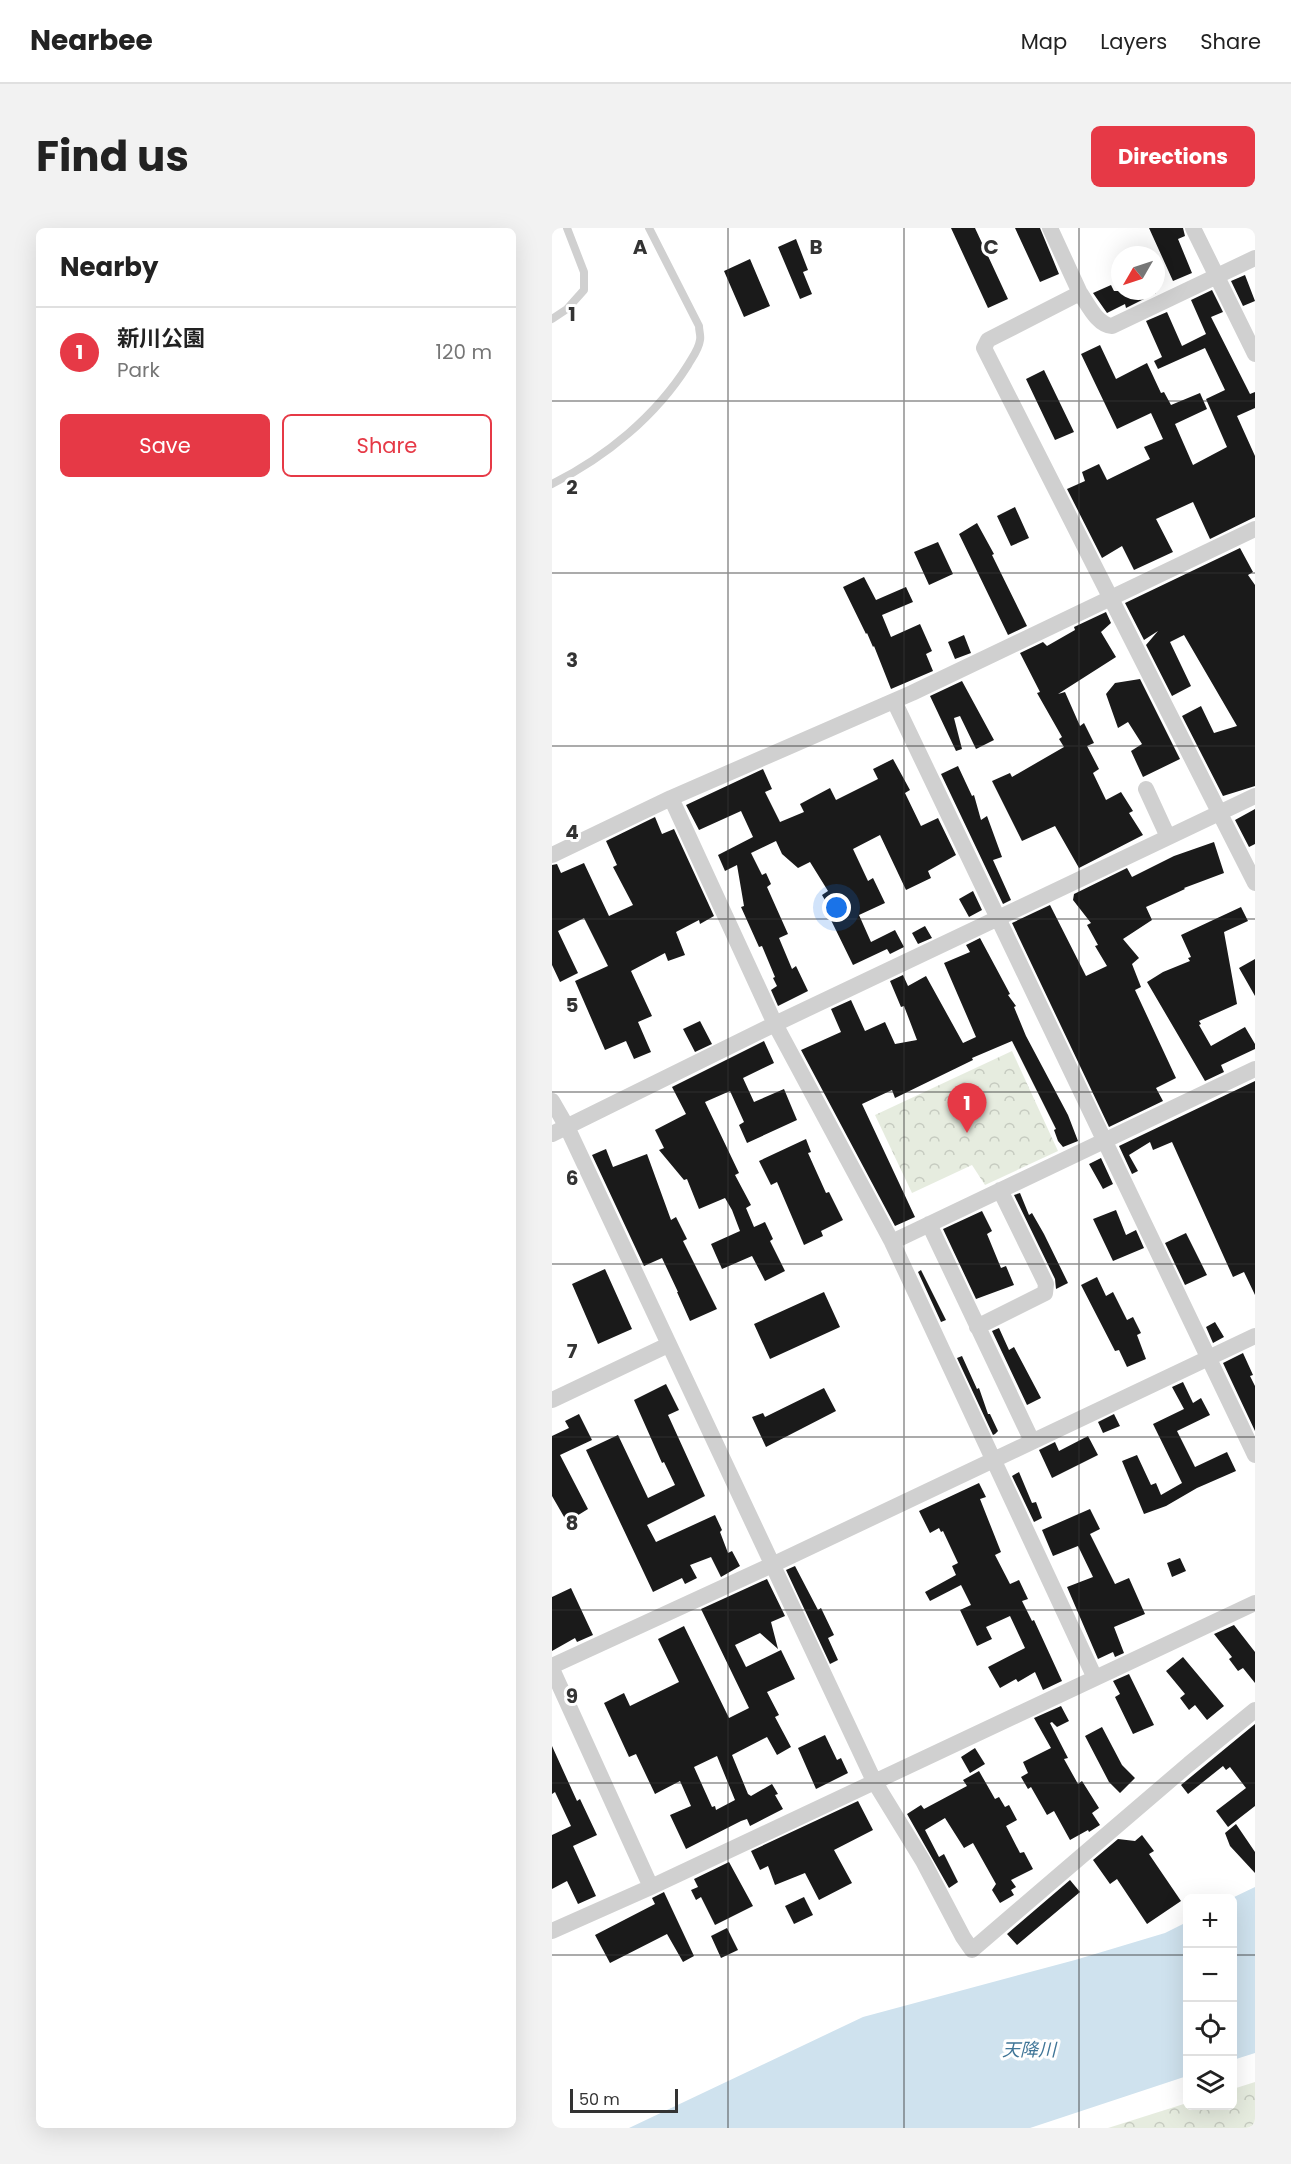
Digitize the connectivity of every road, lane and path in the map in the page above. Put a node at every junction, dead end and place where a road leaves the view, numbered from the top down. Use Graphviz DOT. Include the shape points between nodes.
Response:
graph roads {
  1 [pos="567,228"];
  2 [pos="649,228"];
  3 [pos="1050,228"];
  4 [pos="1193,228"];
  5 [pos="1255,258"];
  6 [pos="1218,276"];
  7 [pos="1080,293"];
  8 [pos="552,319"];
  9 [pos="1255,354"];
  10 [pos="552,484"];
  11 [pos="1255,529"];
  12 [pos="1111,598"];
  13 [pos="894,701"];
  14 [pos="1146,789"];
  15 [pos="1255,796"];
  16 [pos="670,798"];
  17 [pos="1220,812"];
  18 [pos="1168,837"];
  19 [pos="552,855"];
  20 [pos="1255,883"];
  21 [pos="998,918"];
  22 [pos="775,1024"];
  23 [pos="1255,1070"];
  24 [pos="552,1101"];
  25 [pos="559,1131"];
  26 [pos="1104,1141"];
  27 [pos="1000,1190"];
  28 [pos="929,1224"];
  29 [pos="891,1242"];
  30 [pos="977,1327"];
  31 [pos="1255,1336"];
  32 [pos="668,1345"];
  33 [pos="1209,1358"];
  34 [pos="552,1400"];
  35 [pos="1032,1441"];
  36 [pos="1255,1455"];
  37 [pos="993,1459"];
  38 [pos="772,1565"];
  39 [pos="1255,1603"];
  40 [pos="552,1668"];
  41 [pos="1095,1678"];
  42 [pos="1255,1710"];
  43 [pos="874,1781"];
  44 [pos="651,1887"];
  45 [pos="552,1931"];
  1 -- 8 [label="lane" via="584,272 584,290"];
  2 -- 10 [label="lane" via="699,326 697,351 662,402 631,431"];
  3 -- 7 [label="street"];
  4 -- 6 [label="street"];
  5 -- 6 [label="street"];
  6 -- 7 [label="street" via="1112,326 1099,320"];
  6 -- 9 [label="street"];
  7 -- 12 [label="street" via="988,339 984,348"];
  11 -- 12 [label="street"];
  12 -- 13 [label="street"];
  12 -- 17 [label="street"];
  13 -- 16 [label="street"];
  13 -- 21 [label="street"];
  14 -- 18 [label="street"];
  15 -- 17 [label="street"];
  16 -- 19 [label="street"];
  16 -- 22 [label="street"];
  17 -- 18 [label="street"];
  17 -- 20 [label="street"];
  18 -- 21 [label="street"];
  21 -- 22 [label="street"];
  21 -- 26 [label="street"];
  22 -- 25 [label="street"];
  22 -- 29 [label="street"];
  23 -- 26 [label="street"];
  24 -- 25 [label="street"];
  25 -- 32 [label="street"];
  26 -- 27 [label="street"];
  26 -- 33 [label="street"];
  27 -- 28 [label="street"];
  27 -- 30 [label="street" via="1046,1284 1045,1293"];
  28 -- 29 [label="street"];
  28 -- 30 [label="street"];
  29 -- 37 [label="street"];
  30 -- 35 [label="street"];
  31 -- 33 [label="street"];
  32 -- 34 [label="street"];
  32 -- 38 [label="street"];
  33 -- 35 [label="street"];
  33 -- 36 [label="street"];
  35 -- 37 [label="street"];
  37 -- 38 [label="street"];
  37 -- 41 [label="street"];
  38 -- 40 [label="street"];
  38 -- 43 [label="street"];
  39 -- 41 [label="street"];
  40 -- 44 [label="street"];
  41 -- 43 [label="street"];
  42 -- 43 [label="street" via="972,1950"];
  43 -- 44 [label="street"];
  44 -- 45 [label="street"];
}
